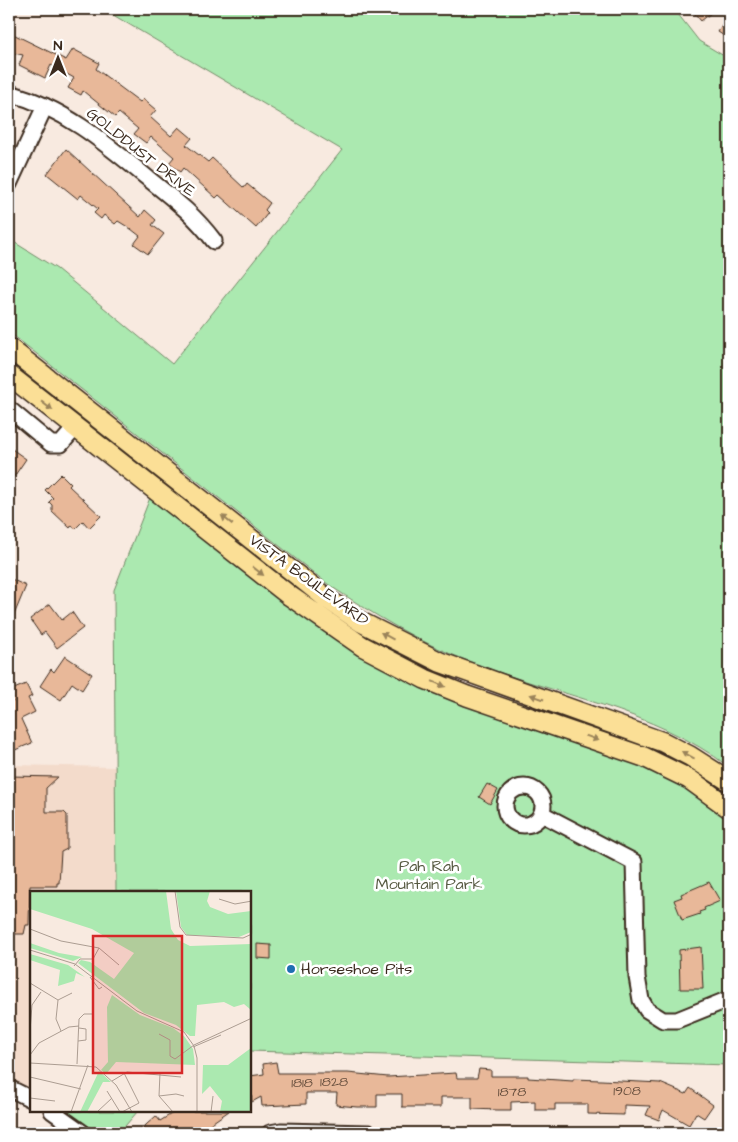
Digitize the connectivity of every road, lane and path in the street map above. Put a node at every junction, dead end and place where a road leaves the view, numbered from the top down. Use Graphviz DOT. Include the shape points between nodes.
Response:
graph roads {
  1 [pos="9,93"];
  2 [pos="46,106"];
  3 [pos="9,184"];
  4 [pos="214,241"];
  5 [pos="9,348"];
  6 [pos="9,376"];
  7 [pos="9,409"];
  8 [pos="75,428"];
  9 [pos="729,782"];
  10 [pos="729,808"];
  11 [pos="542,814"];
  12 [pos="729,999"];
  13 [pos="9,1088"];
  14 [pos="30,1098"];
  15 [pos="53,1112"];
  16 [pos="83,1133"];
  17 [pos="270,1133"];
  18 [pos="369,1133"];
  1 -- 2 [label="street, GOLDDUST DRIVE"];
  2 -- 3 [label="street"];
  2 -- 4 [label="street, GOLDDUST DRIVE" via="95,135 196,218"];
  9 -- 5 [label="main road, VISTA BOULEVARD, one-way" via="663,742 440,662 361,622 326,598"];
  6 -- 8 [label="main road, VISTA BOULEVARD, one-way"];
  7 -- 8 [label="street" via="52,444 61,444"];
  8 -- 10 [label="main road, VISTA BOULEVARD, one-way" via="298,602 362,646 467,696 644,757 689,779"];
  11 -- 12 [label="street" via="634,862 637,977 640,1000 647,1010 663,1020 677,1020"];
  13 -- 14 [label="street"];
  15 -- 16 [label="street"];
  17 -- 18 [label="street"];
}
